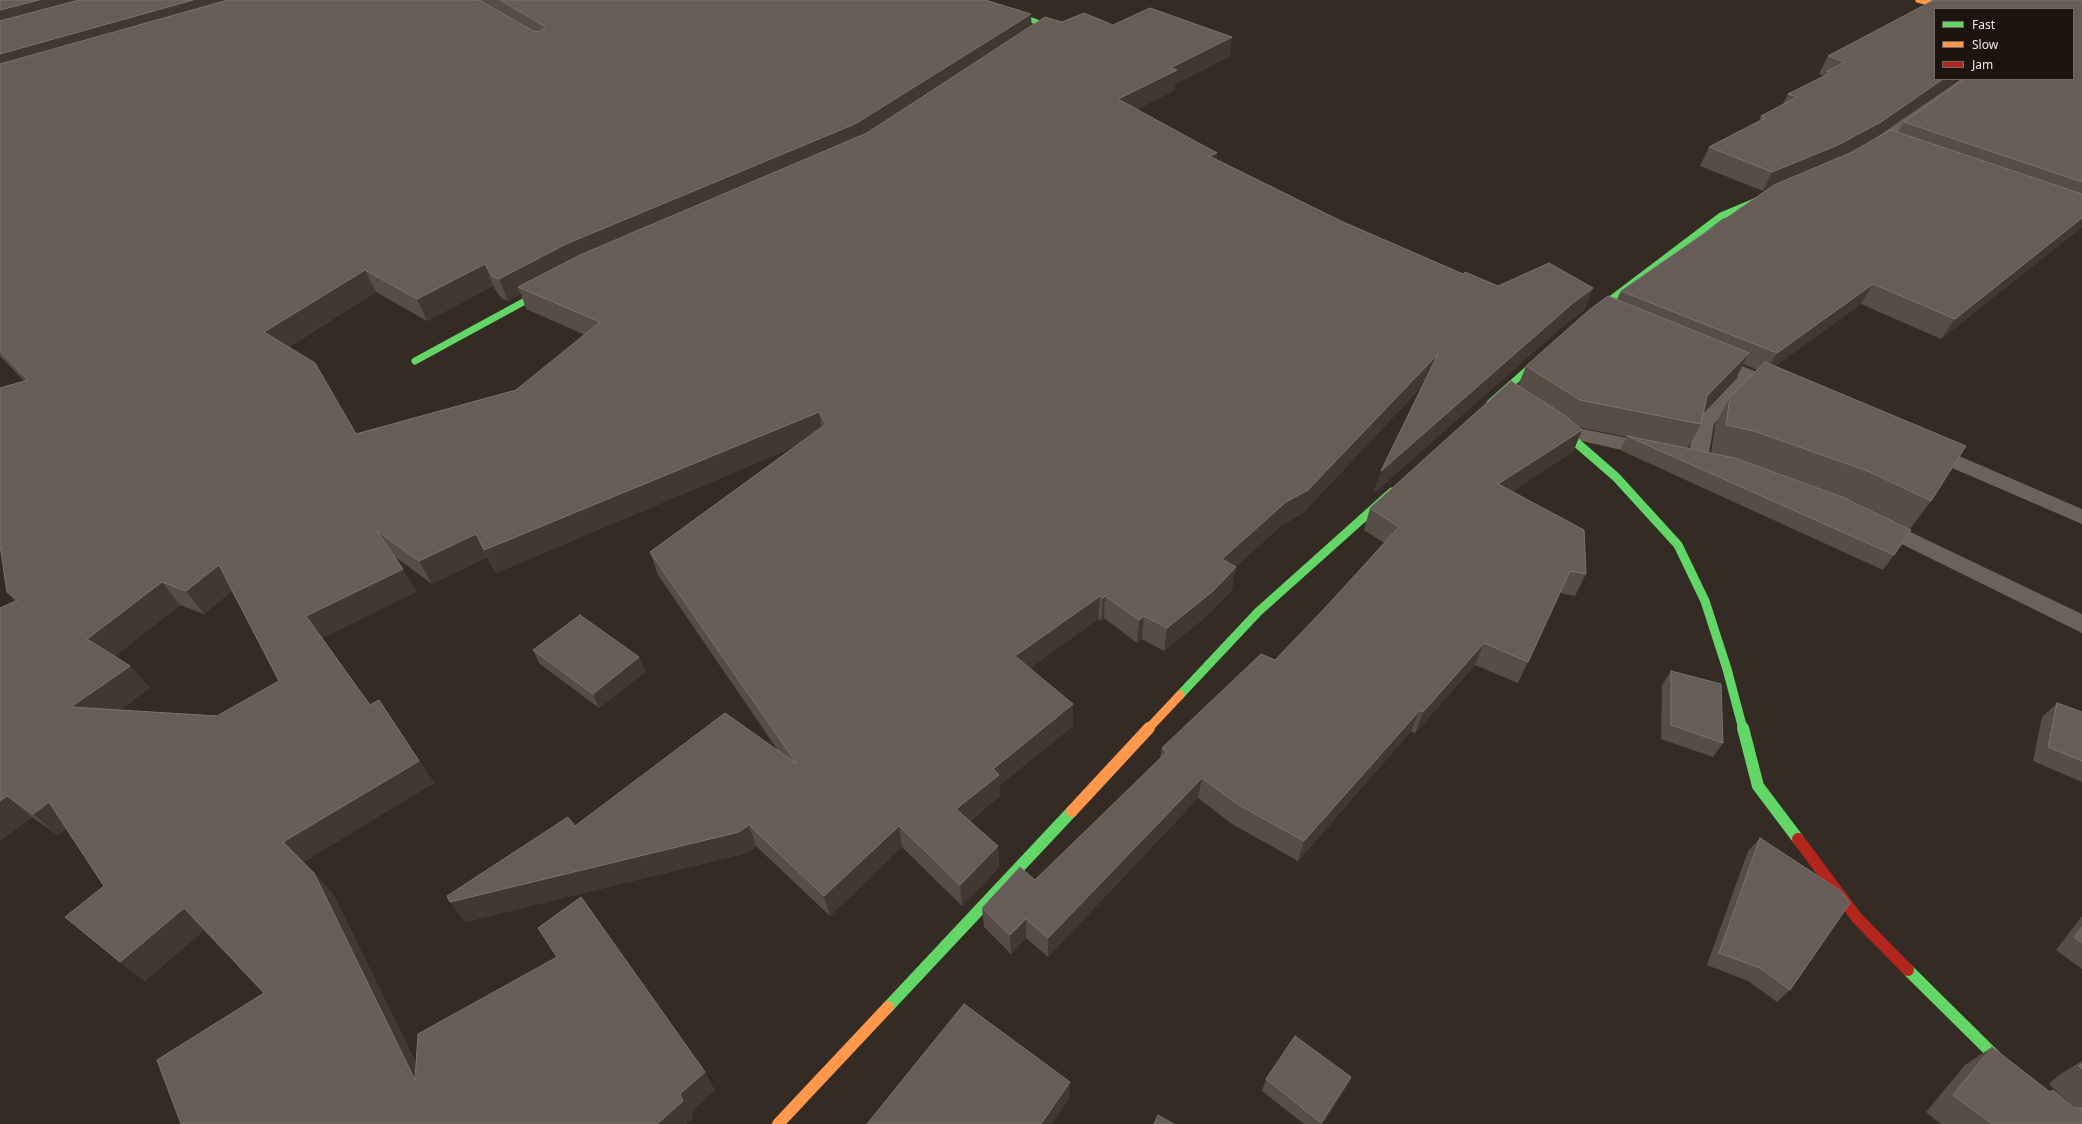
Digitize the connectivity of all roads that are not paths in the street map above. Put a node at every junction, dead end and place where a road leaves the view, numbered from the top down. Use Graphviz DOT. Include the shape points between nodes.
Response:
graph roads {
  1 [pos="978,0"];
  2 [pos="1918,0"];
  3 [pos="1953,8"];
  4 [pos="1031,40"];
  5 [pos="1969,80"];
  6 [pos="1902,149"];
  7 [pos="1777,192"];
  8 [pos="559,282"];
  9 [pos="1590,316"];
  10 [pos="1618,320"];
  11 [pos="1554,346"];
  12 [pos="1699,354"];
  13 [pos="415,361"];
  14 [pos="1751,375"];
  15 [pos="1793,393"];
  16 [pos="1485,408"];
  17 [pos="1545,419"];
  18 [pos="1563,431"];
  19 [pos="1915,444"];
  20 [pos="1398,486"];
  21 [pos="1864,516"];
  22 [pos="2082,516"];
  23 [pos="2082,624"];
  24 [pos="2020,1080"];
  25 [pos="778,1124"];
  1 -- 4 [label="street" via="1050,27"];
  2 -- 3 [label="street"];
  5 -- 6 [label="street" via="1876,144"];
  7 -- 9 [label="street" via="1721,216"];
  8 -- 13 [label="street"];
  9 -- 10 [label="street"];
  11 -- 16 [label="street" via="1505,394"];
  12 -- 14 [label="street"];
  14 -- 15 [label="street"];
  14 -- 18 [label="street" via="1705,422 1708,460"];
  17 -- 18 [label="street"];
  18 -- 24 [label="street" via="1616,477 1678,545 1706,601 1758,786 1857,918"];
  19 -- 22 [label="street"];
  20 -- 25 [label="street" via="1258,612"];
  21 -- 23 [label="street"];
}
